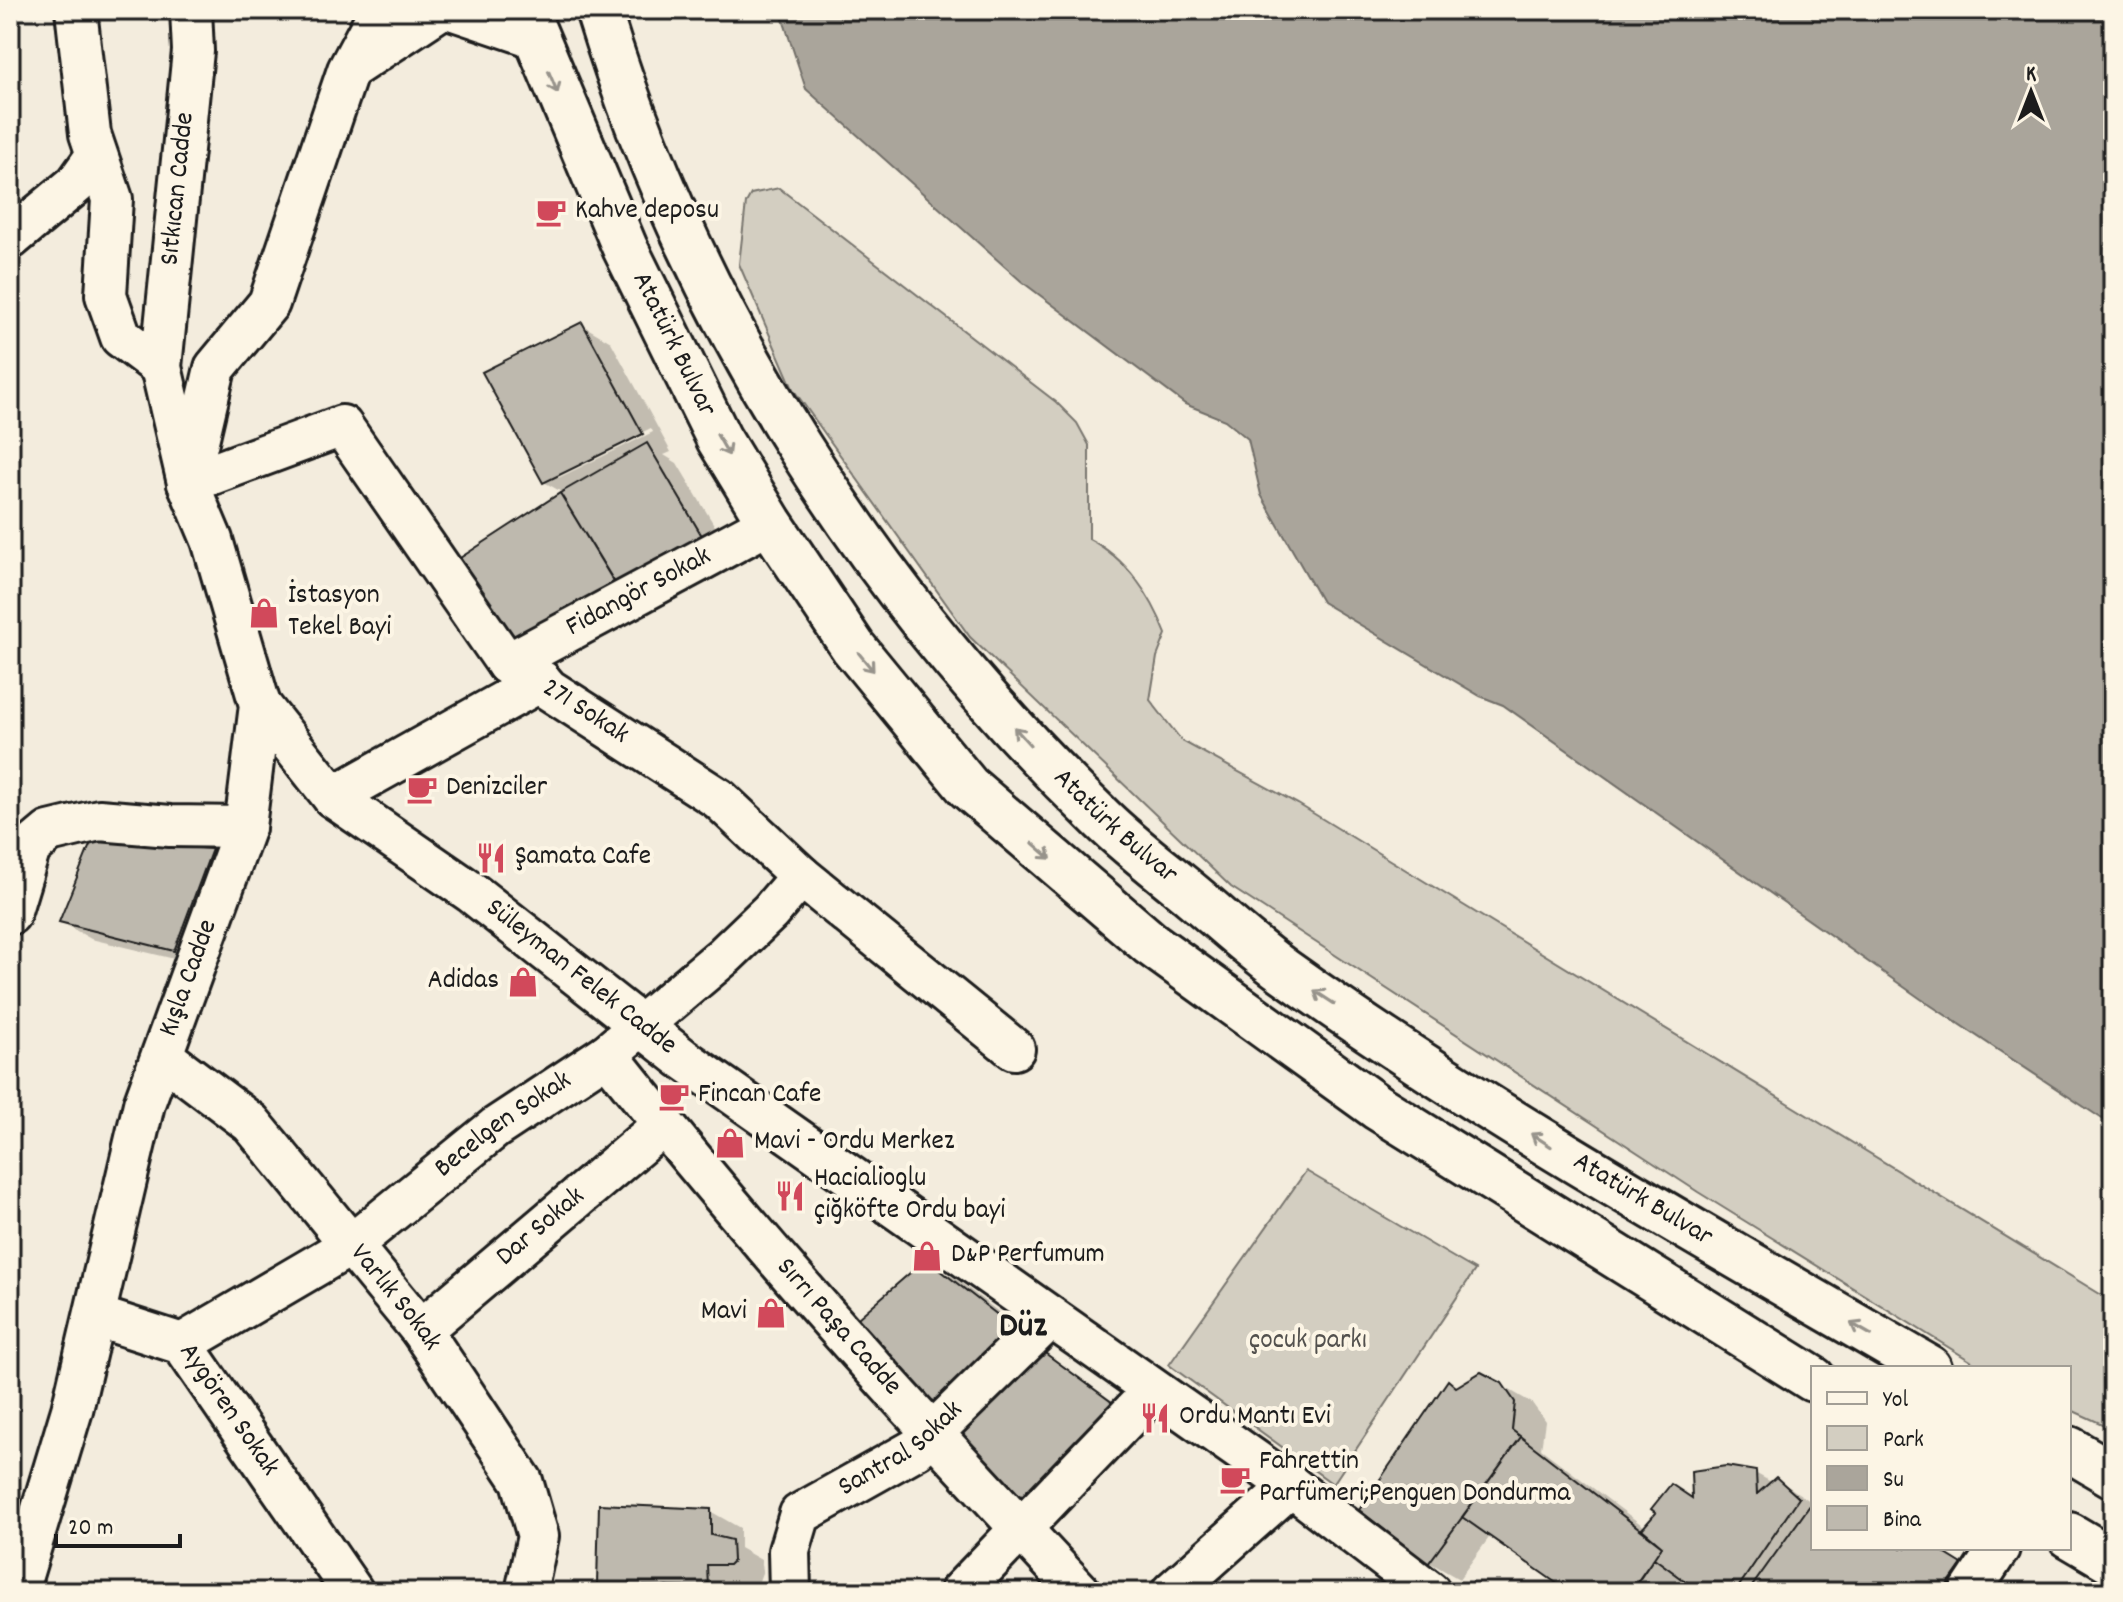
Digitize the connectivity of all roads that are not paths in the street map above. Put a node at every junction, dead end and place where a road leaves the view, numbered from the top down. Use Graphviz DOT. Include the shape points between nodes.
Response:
graph roads {
  1 [pos="76,10"];
  2 [pos="191,10"];
  3 [pos="380,10"];
  4 [pos="420,10"];
  5 [pos="439,10"];
  6 [pos="454,10"];
  7 [pos="598,11"];
  8 [pos="529,24"];
  9 [pos="348,70"];
  10 [pos="96,156"];
  11 [pos="10,239"];
  12 [pos="161,367"];
  13 [pos="188,483"];
  14 [pos="770,523"];
  15 [pos="524,673"];
  16 [pos="260,705"];
  17 [pos="333,797"];
  18 [pos="245,827"];
  19 [pos="801,876"];
  20 [pos="10,914"];
  21 [pos="640,1026"];
  22 [pos="1014,1049"];
  23 [pos="607,1054"];
  24 [pos="162,1056"];
  25 [pos="663,1125"];
  26 [pos="351,1245"];
  27 [pos="95,1316"];
  28 [pos="1050,1318"];
  29 [pos="421,1330"];
  30 [pos="182,1344"];
  31 [pos="1926,1366"];
  32 [pos="1811,1378"];
  33 [pos="1153,1391"];
  34 [pos="932,1433"];
  35 [pos="2071,1450"];
  36 [pos="2113,1475"];
  37 [pos="1291,1486"];
  38 [pos="1023,1531"];
  39 [pos="2071,1536"];
  40 [pos="1998,1550"];
  41 [pos="2113,1561"];
  42 [pos="17,1592"];
  43 [pos="353,1592"];
  44 [pos="526,1592"];
  45 [pos="790,1592"];
  46 [pos="960,1592"];
  47 [pos="1080,1592"];
  48 [pos="1172,1592"];
  49 [pos="1430,1592"];
  50 [pos="1970,1592"];
  1 -- 10 [label="street"];
  2 -- 12 [label="street, Sıtkıcan Cadde" via="193,51"];
  3 -- 9 [label="street"];
  4 -- 9 [label="street"];
  5 -- 9 [label="street"];
  6 -- 8 [label="street"];
  31 -- 7 [label="highway, Atatürk Bulvar, one-way" via="1573,1162 1281,969 1105,822 958,663 826,494 703,278 638,131"];
  8 -- 14 [label="highway, Atatürk Bulvar, one-way" via="625,248 719,439"];
  9 -- 13 [label="street" via="269,303 215,368"];
  10 -- 11 [label="street" via="76,184"];
  10 -- 12 [label="street" via="112,199 106,295 121,337"];
  12 -- 13 [label="street, Kışla Cadde"];
  13 -- 15 [label="street, 271 Sokak" via="342,426"];
  13 -- 16 [label="street, Kışla Cadde" via="212,540"];
  14 -- 15 [label="street, Fidangör Sokak"];
  14 -- 32 [label="highway, Atatürk Bulvar, one-way" via="853,647 968,787 1151,944 1377,1107"];
  15 -- 17 [label="street, Fidangör Sokak"];
  15 -- 19 [label="street, 271 Sokak" via="719,799"];
  16 -- 17 [label="street, Süleyman Felek Cadde"];
  16 -- 18 [label="street, Kışla Cadde"];
  17 -- 21 [label="street, Süleyman Felek Cadde" via="471,892"];
  18 -- 20 [label="street" via="99,820 49,832 30,848"];
  18 -- 24 [label="street, Kışla Cadde"];
  19 -- 21 [label="street, Becelgen Sokak" via="725,955"];
  19 -- 22 [label="street, 271 Sokak"];
  21 -- 23 [label="street, Becelgen Sokak"];
  21 -- 28 [label="street, Süleyman Felek Cadde"];
  23 -- 25 [label="street, Sırrı Paşa Cadde"];
  23 -- 26 [label="street, Becelgen Sokak" via="495,1128"];
  24 -- 26 [label="street, Varlık Sokak" via="251,1123"];
  24 -- 27 [label="street, Kışla Cadde" via="144,1104"];
  25 -- 29 [label="street, Dar Sokak"];
  25 -- 34 [label="street, Sırrı Paşa Cadde"];
  26 -- 29 [label="street, Varlık Sokak"];
  26 -- 30 [label="street, Becelgen Sokak"];
  27 -- 30 [label="street, Aygören Sokak"];
  27 -- 42 [label="street, Kışla Cadde"];
  28 -- 33 [label="street, Süleyman Felek Cadde"];
  28 -- 34 [label="street, Santral Sokak"];
  29 -- 44 [label="street, Varlık Sokak" via="522,1481 538,1536"];
  30 -- 43 [label="street, Aygören Sokak"];
  33 -- 37 [label="street, Süleyman Felek Cadde"];
  33 -- 38 [label="street"];
  34 -- 38 [label="street, Sırrı Paşa Cadde"];
  34 -- 45 [label="street, Santral Sokak" via="916,1449 800,1514 789,1551"];
  35 -- 36 [label="highway"];
  37 -- 48 [label="street"];
  37 -- 49 [label="street, Süleyman Felek Cadde"];
  38 -- 46 [label="street"];
  38 -- 47 [label="street, Sırrı Paşa Cadde"];
  39 -- 41 [label="highway"];
  40 -- 50 [label="street"];
}
